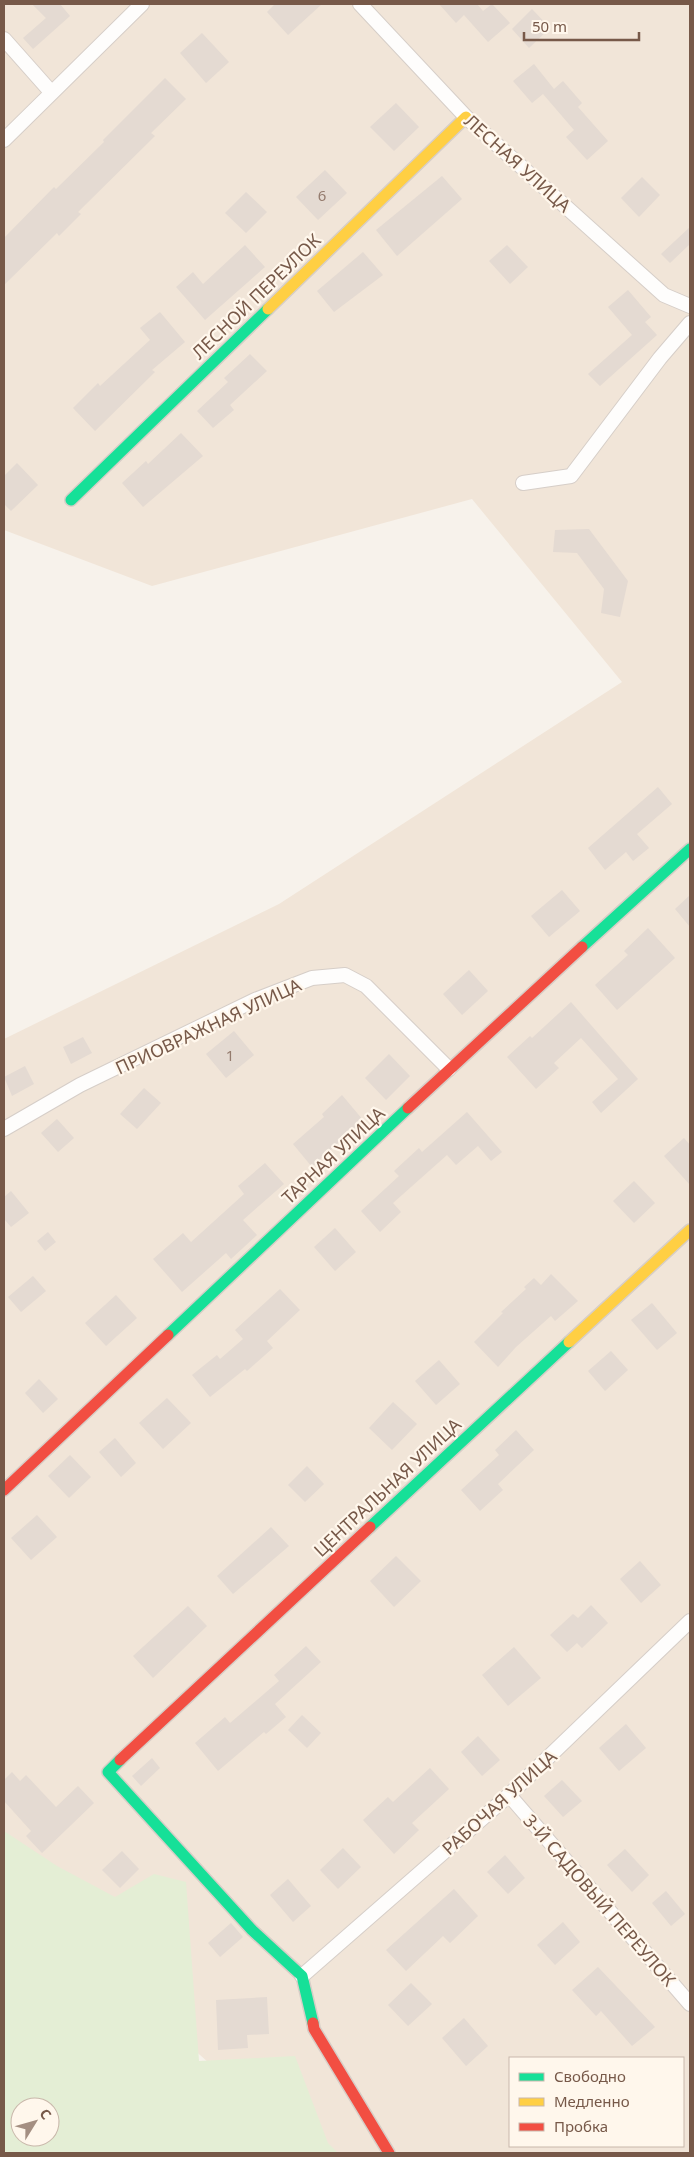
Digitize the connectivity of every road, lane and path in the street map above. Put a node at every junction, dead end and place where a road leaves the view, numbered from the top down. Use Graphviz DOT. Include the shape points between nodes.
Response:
graph roads {
  1 [pos="142,4"];
  2 [pos="360,4"];
  3 [pos="4,39"];
  4 [pos="51,92"];
  5 [pos="466,117"];
  6 [pos="4,140"];
  7 [pos="690,306"];
  8 [pos="690,323"];
  9 [pos="523,484"];
  10 [pos="71,500"];
  11 [pos="690,849"];
  12 [pos="449,1069"];
  13 [pos="4,1130"];
  14 [pos="690,1230"];
  15 [pos="4,1490"];
  16 [pos="690,1621"];
  17 [pos="509,1795"];
  18 [pos="302,1976"];
  19 [pos="690,2004"];
  20 [pos="389,2153"];
  1 -- 4 [label="street"];
  2 -- 5 [label="street, ЛЕСНАЯ УЛИЦА"];
  3 -- 4 [label="street"];
  4 -- 6 [label="street"];
  5 -- 7 [label="street, ЛЕСНАЯ УЛИЦА" via="664,295"];
  5 -- 10 [label="street, ЛЕСНОЙ ПЕРЕУЛОК"];
  8 -- 9 [label="street" via="571,476"];
  11 -- 12 [label="street, ТАРНАЯ УЛИЦА"];
  12 -- 13 [label="street, ПРИОВРАЖНАЯ УЛИЦА" via="366,986 344,975 312,978 255,1000 80,1085"];
  12 -- 15 [label="street, ТАРНАЯ УЛИЦА"];
  14 -- 18 [label="street, ЦЕНТРАЛЬНАЯ УЛИЦА" via="108,1772 252,1930"];
  16 -- 17 [label="street, РАБОЧАЯ УЛИЦА"];
  17 -- 18 [label="street, РАБОЧАЯ УЛИЦА"];
  17 -- 19 [label="street, 3-Й САДОВЫЙ ПЕРЕУЛОК"];
  18 -- 20 [label="street" via="314,2029"];
}
